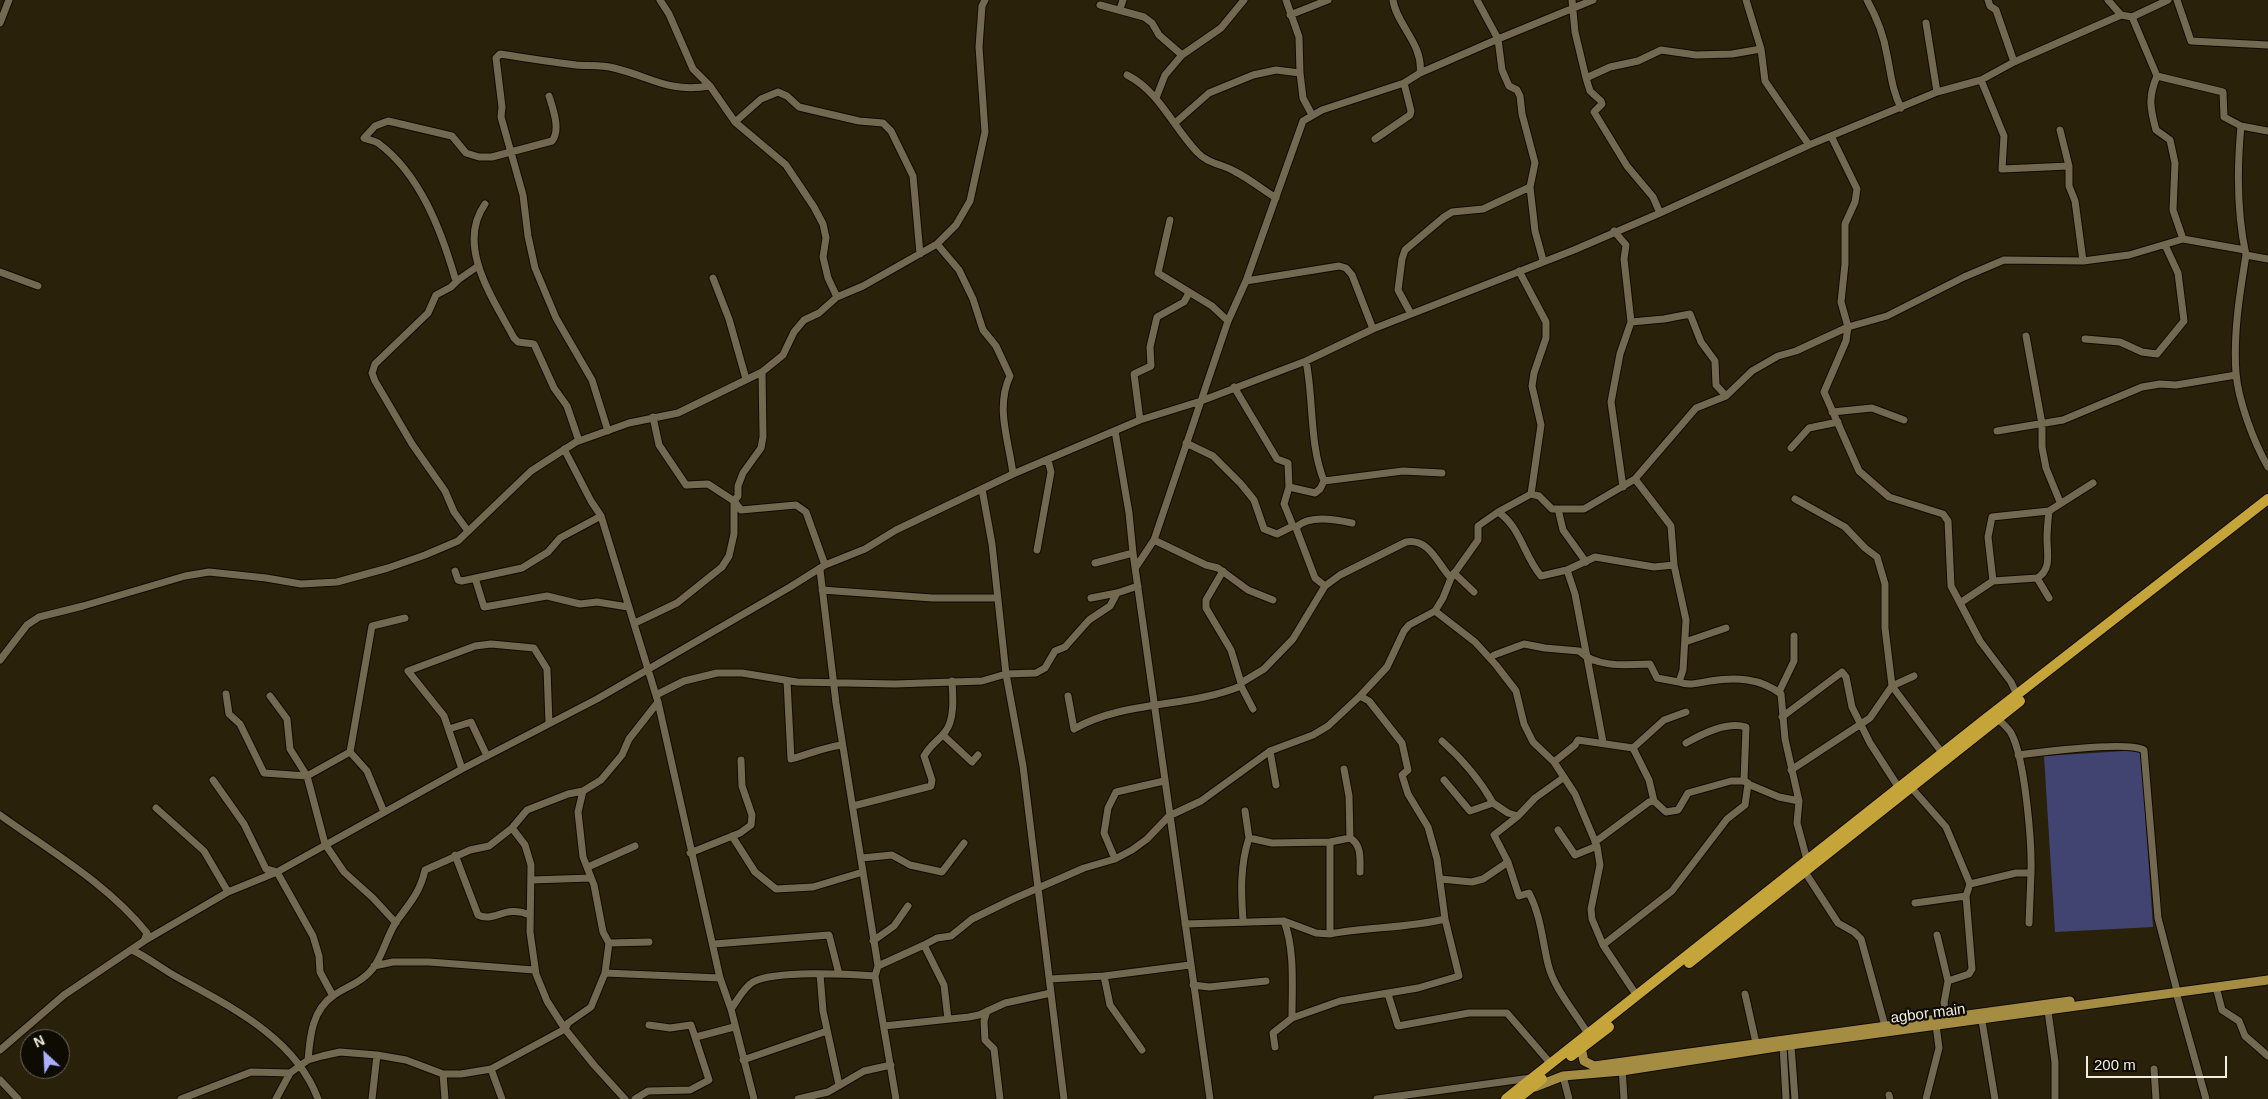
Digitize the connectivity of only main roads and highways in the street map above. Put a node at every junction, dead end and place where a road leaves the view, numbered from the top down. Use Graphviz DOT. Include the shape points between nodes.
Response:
graph roads {
  1 [pos="2268,499"];
  2 [pos="2268,506"];
  3 [pos="1906,786"];
  4 [pos="2268,974"];
  5 [pos="2268,980"];
  6 [pos="2176,989"];
  7 [pos="1581,1048"];
  8 [pos="1622,1066"];
  9 [pos="1593,1069"];
  10 [pos="1530,1089"];
  11 [pos="1506,1099"];
  12 [pos="1518,1099"];
  1 -- 3 [label="highway"];
  2 -- 3 [label="highway" via="1998,719"];
  3 -- 7 [label="highway" via="1805,872"];
  3 -- 11 [label="highway" via="1807,860"];
  4 -- 6 [label="main road, agbor main"];
  5 -- 6 [label="main road, agbor main"];
  6 -- 8 [label="main road, agbor main" via="1756,1043"];
  6 -- 8 [label="main road, agbor main" via="1982,1021"];
  7 -- 9 [label="main road" via="1584,1061"];
  7 -- 10 [label="highway"];
  8 -- 9 [label="main road, agbor main"];
  9 -- 10 [label="main road, agbor main"];
  10 -- 12 [label="highway"];
}
